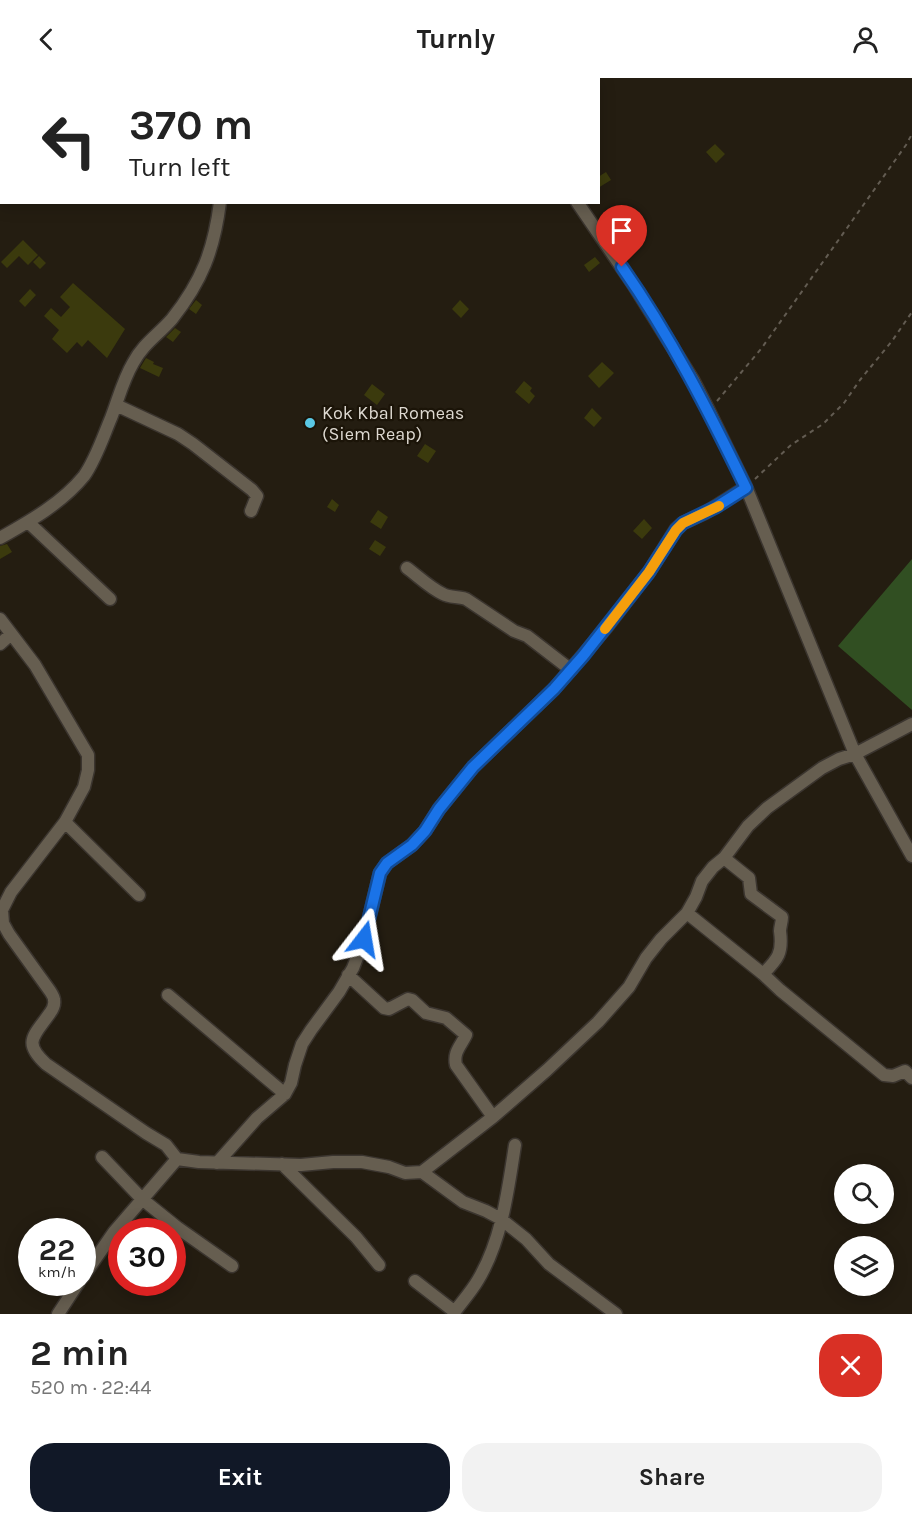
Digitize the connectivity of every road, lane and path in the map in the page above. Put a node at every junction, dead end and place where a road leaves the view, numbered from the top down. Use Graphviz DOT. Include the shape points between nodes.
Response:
graph roads {
  1 [pos="912,134"];
  2 [pos="219,204"];
  3 [pos="578,204"];
  4 [pos="912,312"];
  5 [pos="116,405"];
  6 [pos="709,411"];
  7 [pos="746,488"];
  8 [pos="251,511"];
  9 [pos="28,522"];
  10 [pos="0,538"];
  11 [pos="407,568"];
  12 [pos="110,599"];
  13 [pos="0,619"];
  14 [pos="11,634"];
  15 [pos="0,644"];
  16 [pos="571,670"];
  17 [pos="912,724"];
  18 [pos="855,753"];
  19 [pos="64,822"];
  20 [pos="912,856"];
  21 [pos="724,858"];
  22 [pos="139,895"];
  23 [pos="687,913"];
  24 [pos="763,974"];
  25 [pos="348,975"];
  26 [pos="168,995"];
  27 [pos="912,1078"];
  28 [pos="285,1094"];
  29 [pos="493,1117"];
  30 [pos="514,1145"];
  31 [pos="102,1157"];
  32 [pos="177,1159"];
  33 [pos="217,1163"];
  34 [pos="282,1164"];
  35 [pos="422,1172"];
  36 [pos="142,1199"];
  37 [pos="501,1219"];
  38 [pos="96,1258"];
  39 [pos="379,1265"];
  40 [pos="232,1266"];
  41 [pos="415,1281"];
  42 [pos="70,1296"];
  43 [pos="454,1313"];
  44 [pos="58,1314"];
  45 [pos="616,1314"];
  1 -- 6 [label="path" via="761,349"];
  2 -- 5 [label="street" via="215,234 201,275 172,318 138,354"];
  3 -- 6 [label="street" via="633,284"];
  4 -- 7 [label="path" via="844,403"];
  5 -- 8 [label="street" via="178,434 252,490 257,496"];
  5 -- 9 [label="street" via="84,475 67,494"];
  6 -- 7 [label="street"];
  7 -- 16 [label="street" via="676,530 649,572"];
  7 -- 18 [label="street"];
  9 -- 10 [label="street"];
  9 -- 12 [label="street"];
  11 -- 16 [label="street" via="444,595 460,596 527,636"];
  13 -- 14 [label="street"];
  14 -- 15 [label="street"];
  14 -- 19 [label="street" via="35,665 88,755 84,787"];
  16 -- 25 [label="street" via="473,767 412,845 387,863 380,873 364,939"];
  17 -- 18 [label="street"];
  18 -- 20 [label="street"];
  18 -- 21 [label="street" via="822,768 767,808"];
  19 -- 22 [label="street"];
  19 -- 32 [label="street" via="11,892 2,910 9,934 54,1001 54,1008 35,1034 32,1047 46,1064 166,1145"];
  21 -- 23 [label="street" via="702,881"];
  21 -- 24 [label="street" via="749,878 751,894 782,917 780,951"];
  23 -- 24 [label="street"];
  23 -- 29 [label="street" via="661,939 629,987 598,1022"];
  24 -- 27 [label="street" via="884,1075 905,1071"];
  25 -- 28 [label="street" via="302,1044"];
  25 -- 29 [label="street" via="384,1008 412,1000 426,1013 446,1018 466,1035 456,1051 456,1065"];
  26 -- 28 [label="street"];
  28 -- 33 [label="street" via="256,1119"];
  29 -- 35 [label="street"];
  30 -- 37 [label="street"];
  31 -- 36 [label="street"];
  32 -- 33 [label="street"];
  32 -- 36 [label="street"];
  33 -- 34 [label="street"];
  34 -- 35 [label="street" via="362,1162 405,1173"];
  34 -- 39 [label="street"];
  35 -- 37 [label="street" via="463,1202"];
  36 -- 38 [label="street"];
  36 -- 40 [label="street"];
  37 -- 43 [label="street" via="478,1280"];
  37 -- 45 [label="street" via="549,1264"];
  41 -- 43 [label="street"];
  42 -- 44 [label="street"];
}
